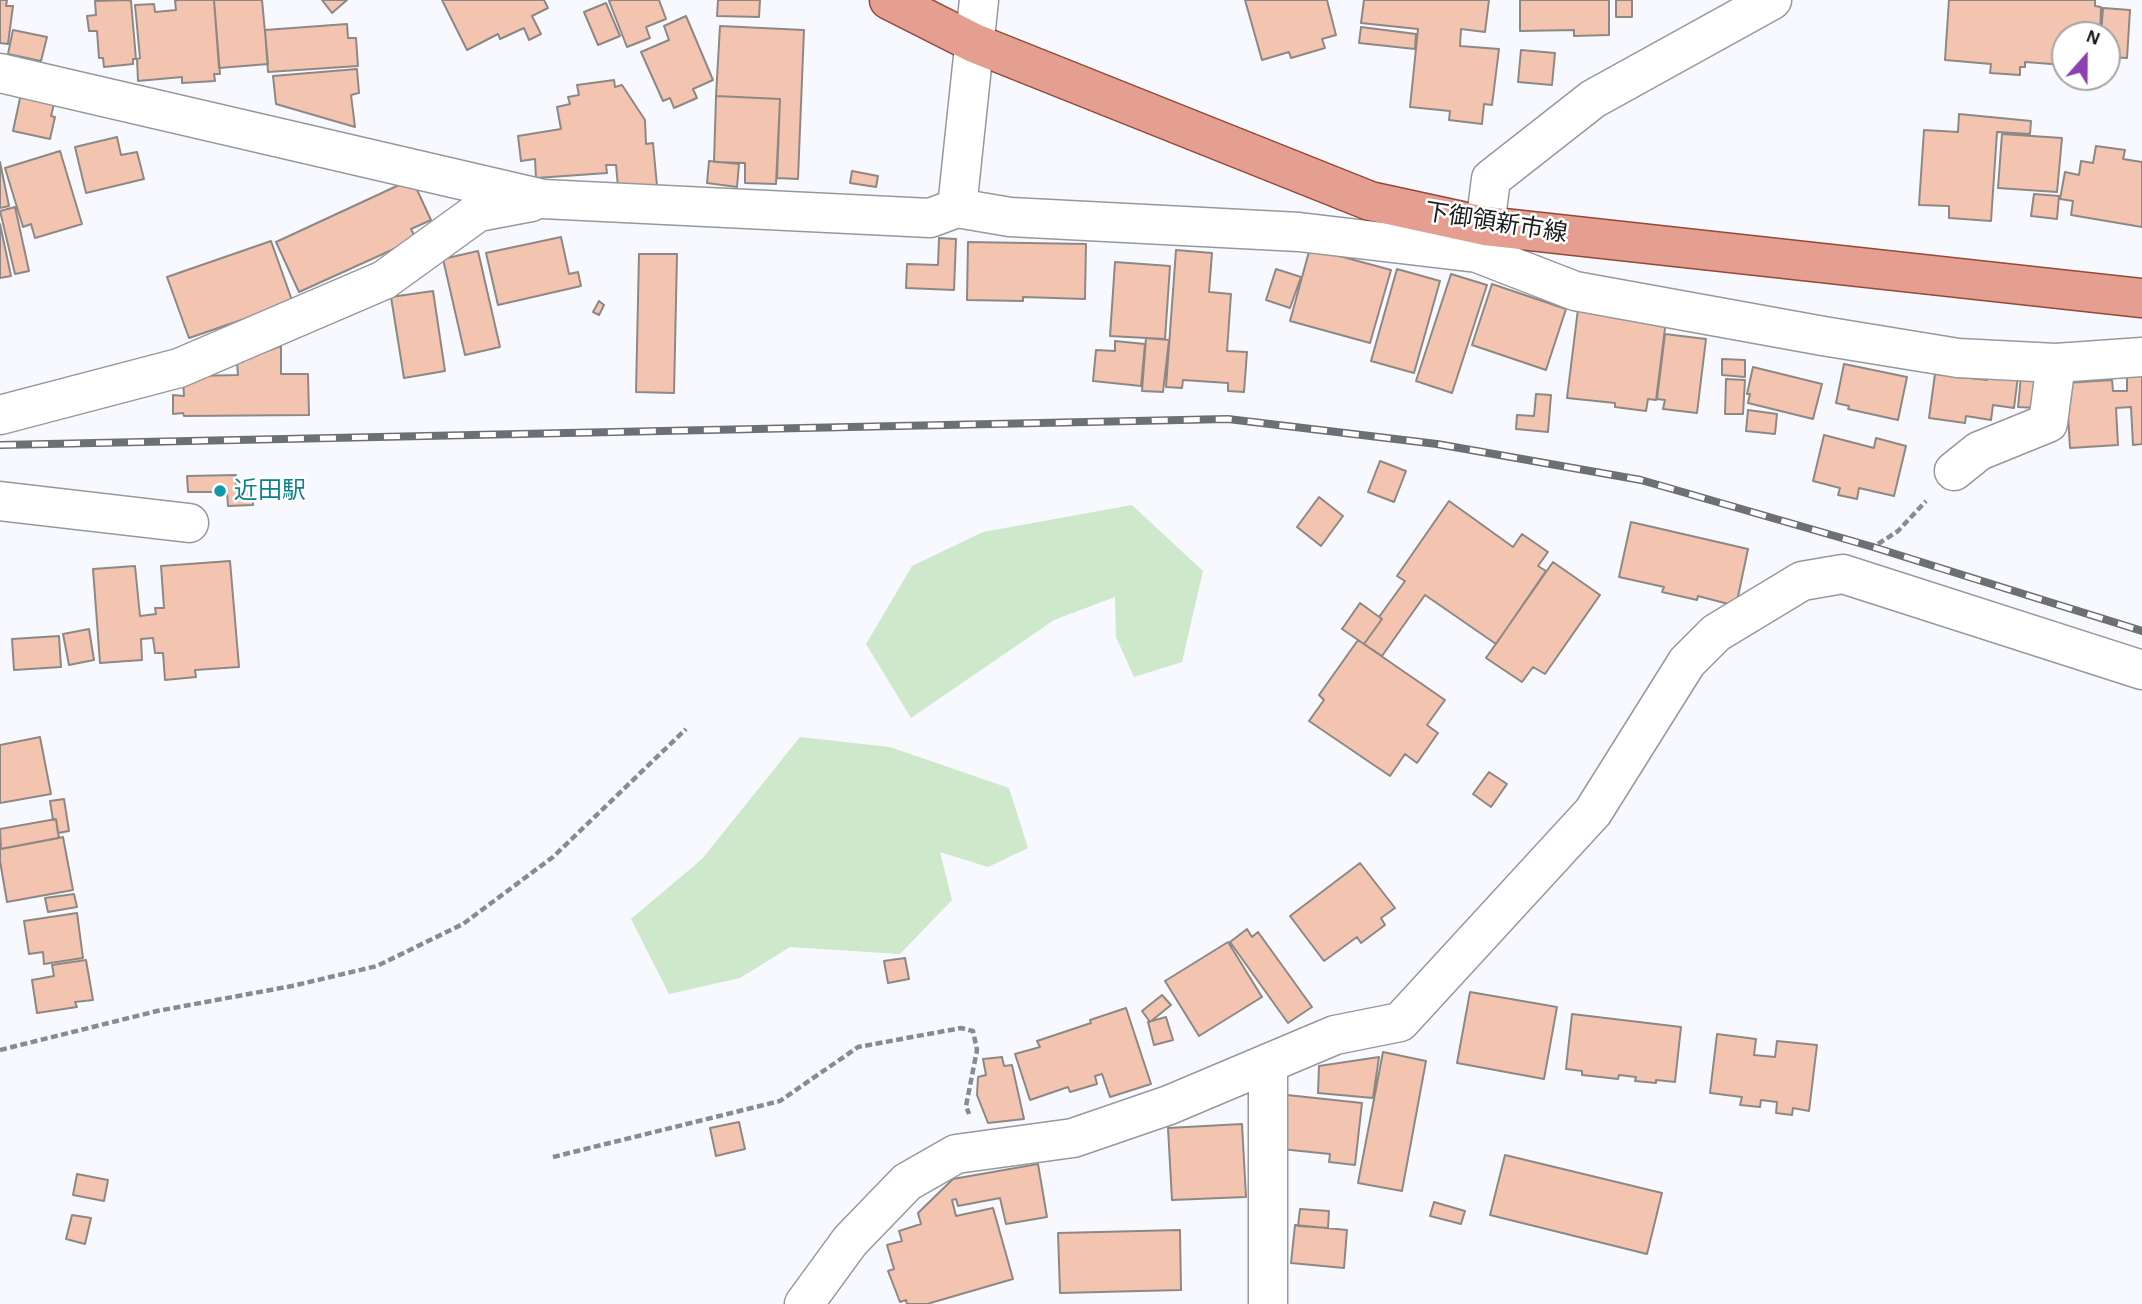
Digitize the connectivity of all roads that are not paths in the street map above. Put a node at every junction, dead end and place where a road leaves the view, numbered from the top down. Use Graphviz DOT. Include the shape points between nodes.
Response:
graph roads {
  1 [pos="889,0"];
  2 [pos="979,0"];
  3 [pos="1772,0"];
  4 [pos="974,43"];
  5 [pos="0,73"];
  6 [pos="543,199"];
  7 [pos="957,208"];
  8 [pos="1481,240"];
  9 [pos="2142,298"];
  10 [pos="2142,357"];
  11 [pos="2056,363"];
  12 [pos="0,415"];
  13 [pos="1955,471"];
  14 [pos="0,501"];
  15 [pos="189,523"];
  16 [pos="2142,670"];
  17 [pos="1268,1063"];
  18 [pos="804,1304"];
  19 [pos="1268,1304"];
  1 -- 4 [label="main road, 下御領新市線"];
  2 -- 4 [label="street"];
  3 -- 8 [label="street" via="1592,99 1492,179"];
  4 -- 7 [label="street"];
  4 -- 8 [label="main road, 下御領新市線" via="1370,201"];
  5 -- 6 [label="street"];
  6 -- 7 [label="street" via="930,218"];
  6 -- 12 [label="street" via="478,212 384,280 179,368"];
  7 -- 8 [label="street" via="1010,217"];
  8 -- 9 [label="main road, 下御領新市線"];
  8 -- 11 [label="street" via="1575,291 1589,294 1958,358"];
  10 -- 11 [label="street"];
  11 -- 13 [label="street" via="2048,423 1979,451"];
  14 -- 15 [label="street"];
  16 -- 17 [label="street" via="1843,574 1802,581 1716,634 1686,662 1593,812 1399,1022 1335,1035"];
  17 -- 18 [label="street" via="1169,1105 1073,1138 956,1154 907,1182 850,1241"];
  17 -- 19 [label="street"];
}
